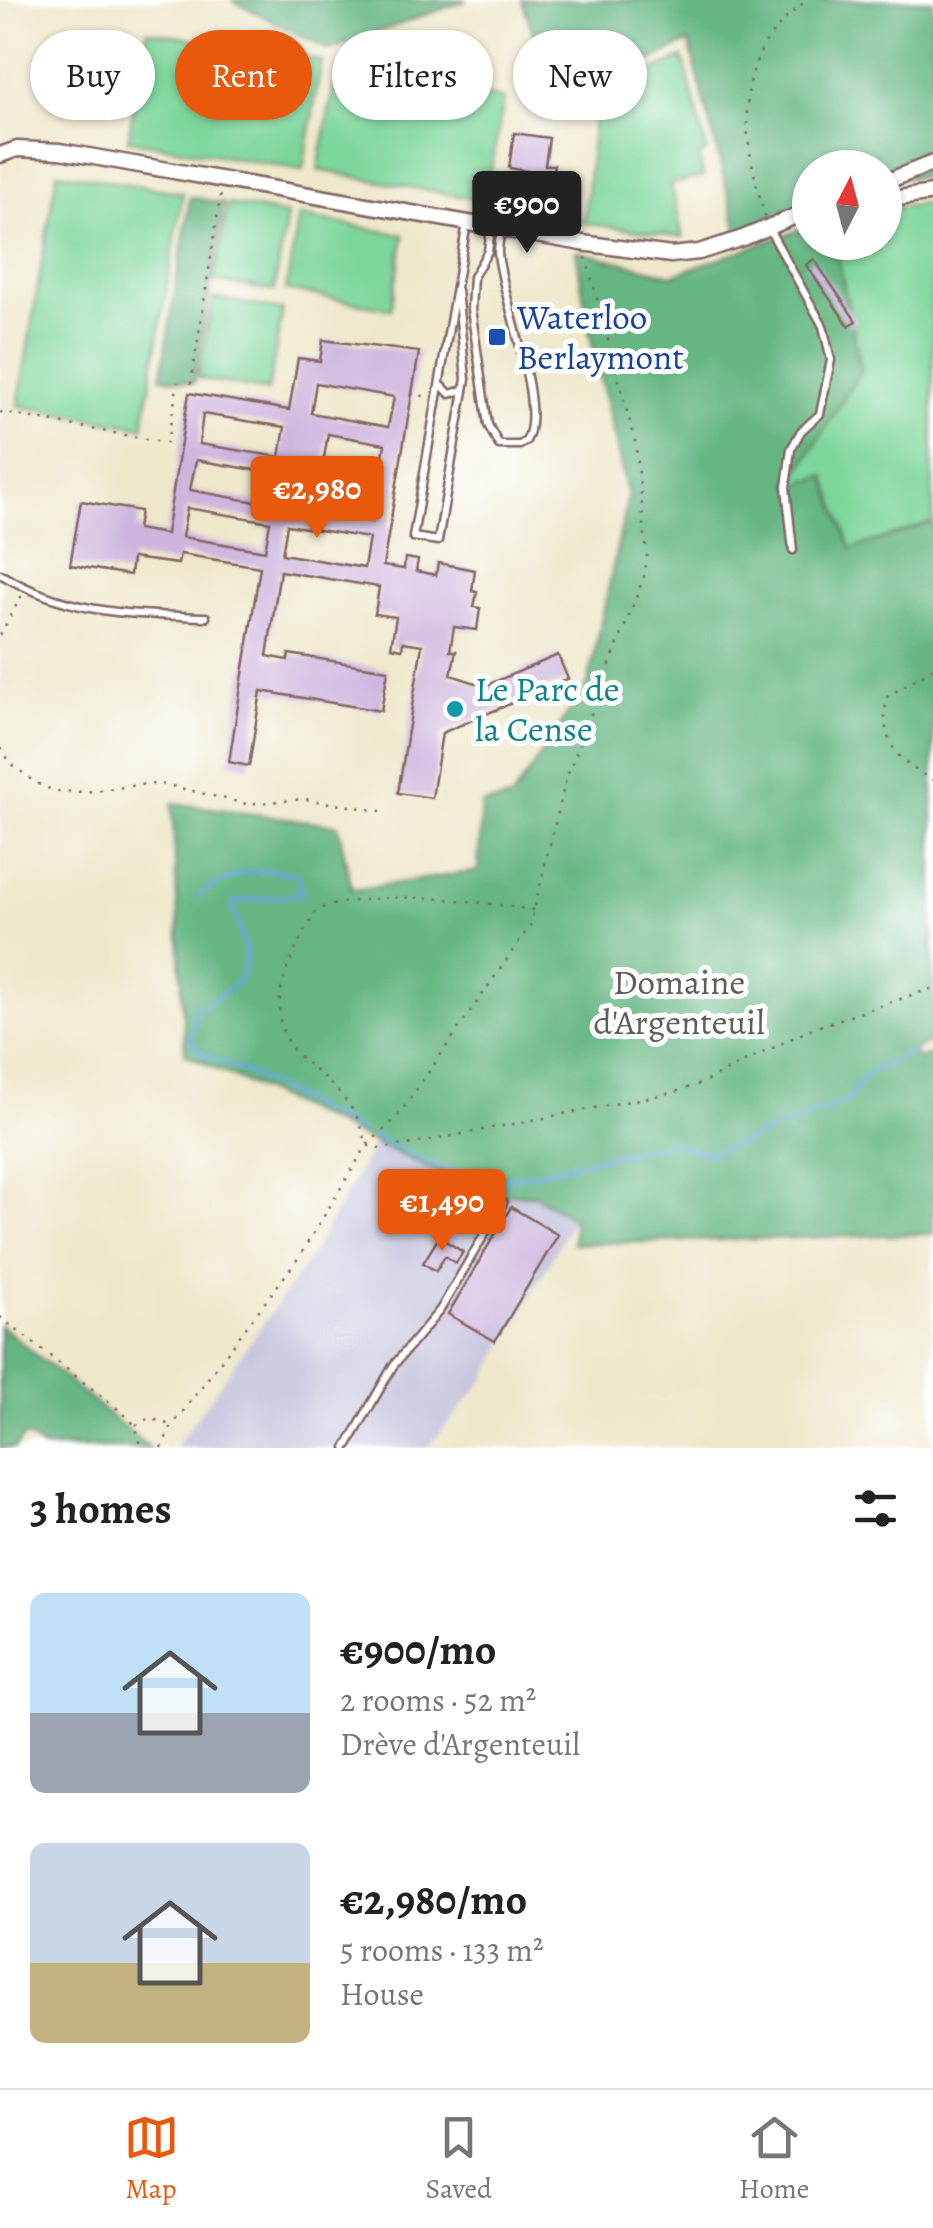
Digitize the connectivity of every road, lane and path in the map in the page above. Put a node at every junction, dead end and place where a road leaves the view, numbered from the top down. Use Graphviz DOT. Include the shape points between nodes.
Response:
graph roads {
  1 [pos="806,0"];
  2 [pos="0,154"];
  3 [pos="933,164"];
  4 [pos="902,176"];
  5 [pos="221,192"];
  6 [pos="933,193"];
  7 [pos="902,198"];
  8 [pos="792,217"];
  9 [pos="468,224"];
  10 [pos="768,226"];
  11 [pos="496,228"];
  12 [pos="582,243"];
  13 [pos="457,290"];
  14 [pos="178,382"];
  15 [pos="191,384"];
  16 [pos="440,384"];
  17 [pos="464,388"];
  18 [pos="0,412"];
  19 [pos="793,550"];
  20 [pos="0,574"];
  21 [pos="26,589"];
  22 [pos="206,617"];
  23 [pos="0,636"];
  24 [pos="933,668"];
  25 [pos="0,748"];
  26 [pos="933,780"];
  27 [pos="388,808"];
  28 [pos="534,910"];
  29 [pos="933,988"];
  30 [pos="367,1145"];
  31 [pos="502,1203"];
  32 [pos="0,1317"];
  33 [pos="136,1425"];
  34 [pos="172,1426"];
  35 [pos="142,1448"];
  36 [pos="161,1448"];
  37 [pos="346,1448"];
  1 -- 10 [label="path" via="762,51 746,114 749,158"];
  2 -- 9 [label="street" via="17,148 60,151"];
  3 -- 4 [label="street"];
  5 -- 15 [label="path"];
  6 -- 7 [label="street"];
  8 -- 10 [label="street"];
  9 -- 11 [label="street"];
  9 -- 13 [label="lane"];
  10 -- 12 [label="street" via="700,252 671,255"];
  10 -- 19 [label="lane" via="823,326 831,360 820,414 791,448 786,487"];
  11 -- 11 [label="lane" via="533,423 526,440 510,447 488,426 472,328 473,277"];
  11 -- 12 [label="street"];
  12 -- 28 [label="path" via="636,445 647,556 566,779"];
  13 -- 16 [label="lane"];
  13 -- 17 [label="lane"];
  14 -- 18 [label="path" via="167,442"];
  16 -- 17 [label="lane" via="450,394"];
  16 -- 17 [label="lane" via="413,537 438,541"];
  20 -- 21 [label="lane"];
  21 -- 22 [label="lane" via="92,610"];
  21 -- 23 [label="path"];
  24 -- 26 [label="path" via="887,697 884,710 894,752"];
  25 -- 27 [label="path" via="34,782 54,791 168,785 246,804 304,799"];
  28 -- 30 [label="path" via="510,958 396,1119"];
  28 -- 30 [label="path" via="431,897 352,899 316,909 292,951 279,1004 283,1034 360,1120"];
  29 -- 30 [label="path" via="812,1029 675,1092 412,1144"];
  30 -- 34 [label="path" via="299,1256"];
  31 -- 37 [label="lane" via="440,1310 394,1366"];
  32 -- 33 [label="path"];
  33 -- 34 [label="path" via="150,1418"];
  33 -- 35 [label="path"];
  34 -- 36 [label="path"];
}
